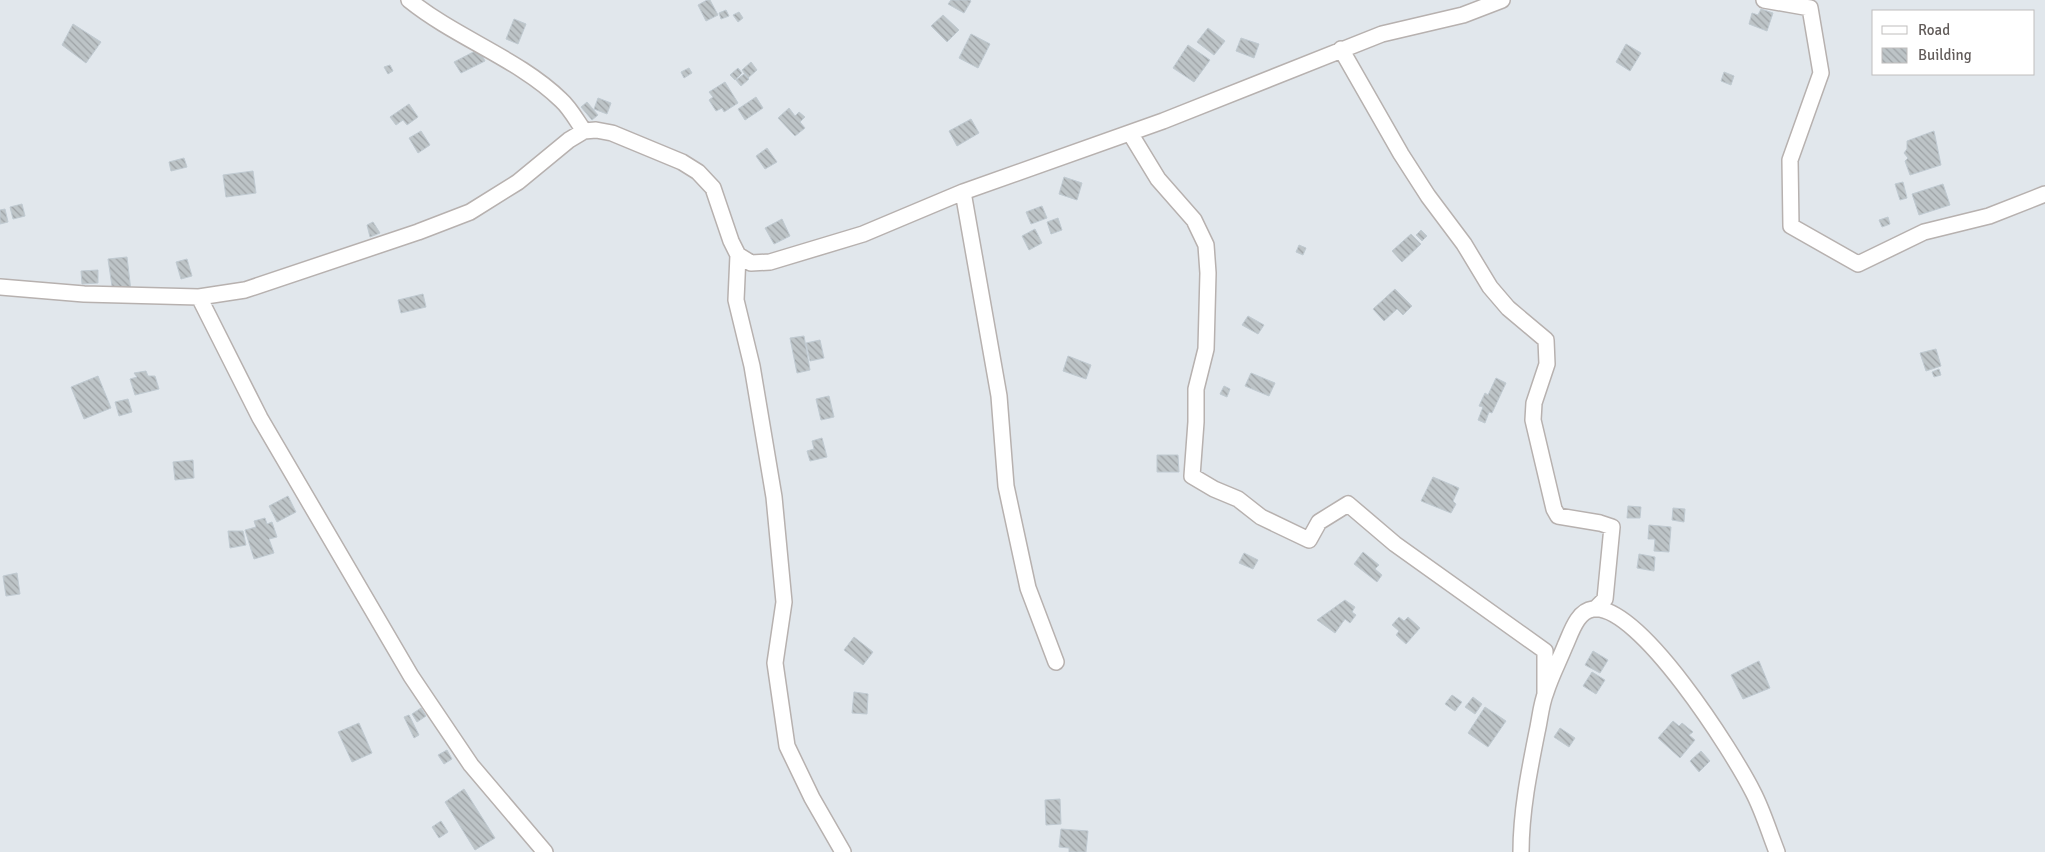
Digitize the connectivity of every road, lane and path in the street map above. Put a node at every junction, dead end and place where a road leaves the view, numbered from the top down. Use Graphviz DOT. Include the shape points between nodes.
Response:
graph roads {
  1 [pos="409,0"];
  2 [pos="1502,0"];
  3 [pos="1764,0"];
  4 [pos="1342,49"];
  5 [pos="584,132"];
  6 [pos="1130,133"];
  7 [pos="963,192"];
  8 [pos="2045,194"];
  9 [pos="738,255"];
  10 [pos="0,287"];
  11 [pos="199,297"];
  12 [pos="1595,609"];
  13 [pos="1056,662"];
  14 [pos="1545,692"];
  15 [pos="544,852"];
  16 [pos="843,852"];
  17 [pos="1521,852"];
  18 [pos="1777,852"];
  1 -- 5 [label="street" via="535,78 562,101"];
  2 -- 4 [label="street" via="1463,15 1382,34"];
  3 -- 8 [label="street" via="1810,8 1821,73 1790,160 1792,226 1858,264 1924,232 1989,216"];
  4 -- 6 [label="street"];
  4 -- 12 [label="street" via="1401,154 1490,287 1508,308 1546,340 1547,364 1534,403 1533,420 1554,509 1558,516 1612,527 1605,599"];
  5 -- 9 [label="street" via="596,130 612,134 682,162 698,172 712,188"];
  5 -- 11 [label="street" via="569,140 518,182 470,212 245,290"];
  6 -- 7 [label="street"];
  6 -- 14 [label="street" via="1158,179 1194,220 1206,245 1206,348 1196,389 1192,476 1309,540 1319,522 1348,504 1395,544 1545,651"];
  7 -- 9 [label="street" via="863,234 770,262 751,263"];
  7 -- 13 [label="street" via="999,396 1006,486 1028,588"];
  9 -- 16 [label="street" via="736,300 752,366 774,497 784,602 774,663 788,746 812,798"];
  10 -- 11 [label="street" via="84,294"];
  11 -- 15 [label="street" via="260,418 411,676 471,765"];
  12 -- 14 [label="street" via="1584,612 1573,628"];
  12 -- 18 [label="street" via="1614,613 1635,628 1667,663 1705,715 1754,793"];
  14 -- 17 [label="street" via="1530,768 1521,828"];
}
